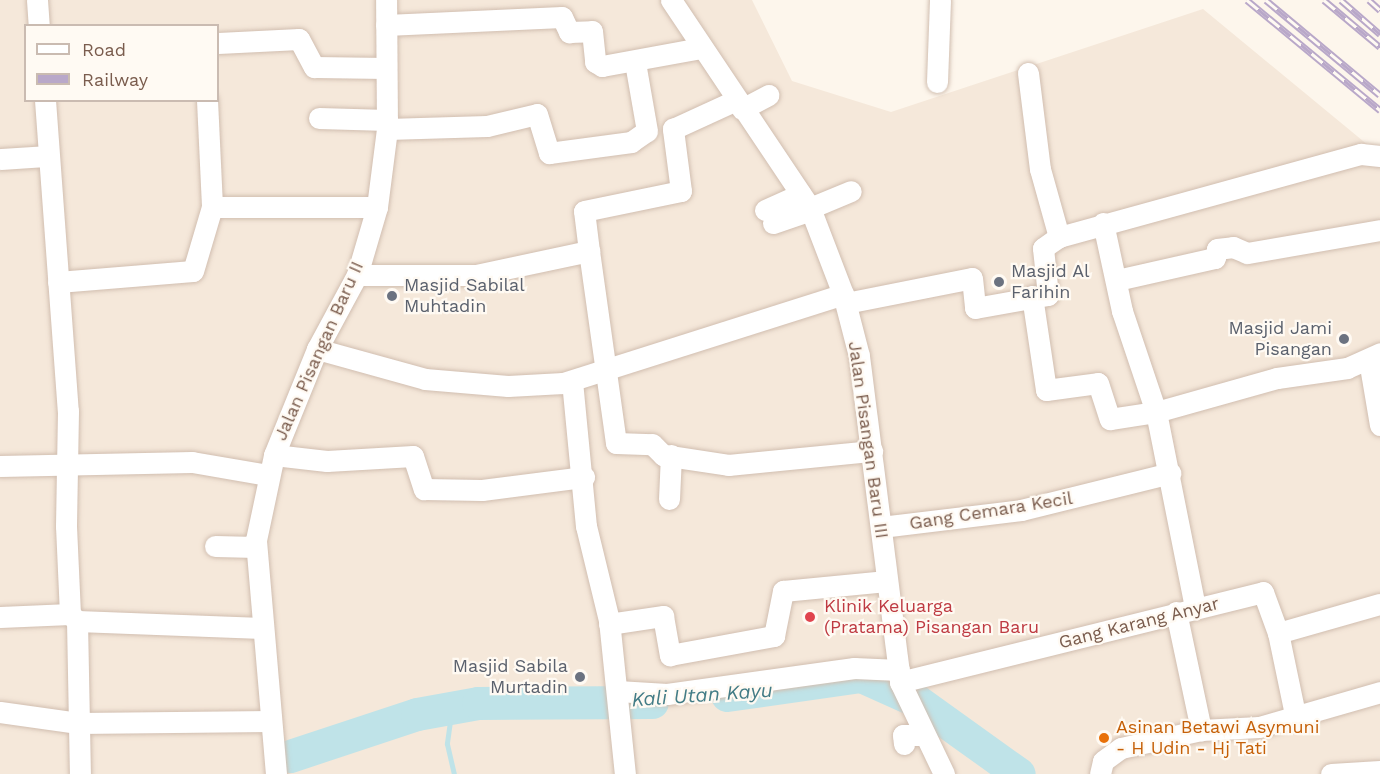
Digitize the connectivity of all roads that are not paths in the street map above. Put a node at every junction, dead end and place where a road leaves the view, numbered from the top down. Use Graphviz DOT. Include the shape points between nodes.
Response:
graph roads {
  1 [pos="37,0"];
  2 [pos="386,0"];
  3 [pos="671,0"];
  4 [pos="940,0"];
  5 [pos="39,24"];
  6 [pos="386,25"];
  7 [pos="219,43"];
  8 [pos="701,48"];
  9 [pos="635,62"];
  10 [pos="386,68"];
  11 [pos="1028,73"];
  12 [pos="937,82"];
  13 [pos="768,95"];
  14 [pos="45,102"];
  15 [pos="207,102"];
  16 [pos="739,105"];
  17 [pos="319,118"];
  18 [pos="387,125"];
  19 [pos="46,156"];
  20 [pos="1380,156"];
  21 [pos="0,159"];
  22 [pos="851,191"];
  23 [pos="807,204"];
  24 [pos="212,207"];
  25 [pos="376,207"];
  26 [pos="769,216"];
  27 [pos="1103,223"];
  28 [pos="1380,230"];
  29 [pos="1059,237"];
  30 [pos="589,251"];
  31 [pos="357,275"];
  32 [pos="1117,280"];
  33 [pos="58,282"];
  34 [pos="1032,296"];
  35 [pos="844,299"];
  36 [pos="317,349"];
  37 [pos="1374,356"];
  38 [pos="609,371"];
  39 [pos="572,381"];
  40 [pos="1156,412"];
  41 [pos="1380,425"];
  42 [pos="872,451"];
  43 [pos="274,455"];
  44 [pos="671,455"];
  45 [pos="67,463"];
  46 [pos="0,466"];
  47 [pos="1170,473"];
  48 [pos="267,475"];
  49 [pos="584,477"];
  50 [pos="669,499"];
  51 [pos="881,527"];
  52 [pos="215,546"];
  53 [pos="256,547"];
  54 [pos="887,581"];
  55 [pos="1380,604"];
  56 [pos="1186,610"];
  57 [pos="0,617"];
  58 [pos="74,617"];
  59 [pos="609,624"];
  60 [pos="262,628"];
  61 [pos="1278,633"];
  62 [pos="901,684"];
  63 [pos="1380,692"];
  64 [pos="618,697"];
  65 [pos="0,712"];
  66 [pos="1296,719"];
  67 [pos="271,721"];
  68 [pos="78,723"];
  69 [pos="1201,730"];
  70 [pos="924,735"];
  71 [pos="904,744"];
  72 [pos="1380,771"];
  73 [pos="80,774"];
  74 [pos="276,774"];
  75 [pos="625,774"];
  76 [pos="944,774"];
  77 [pos="1100,774"];
  78 [pos="1331,774"];
  1 -- 5 [label="street"];
  2 -- 6 [label="street, Jalan Pisangan Baru II"];
  3 -- 8 [label="street, Jalan Pisangan Baru III"];
  4 -- 12 [label="street"];
  6 -- 9 [label="street" via="562,17 569,32 592,31 598,65"];
  6 -- 10 [label="street, Jalan Pisangan Baru II"];
  7 -- 10 [label="street" via="298,39 314,67"];
  8 -- 9 [label="street"];
  8 -- 16 [label="street, Jalan Pisangan Baru III"];
  9 -- 18 [label="street" via="647,131 631,142 549,153 537,114 487,126"];
  10 -- 18 [label="street, Jalan Pisangan Baru II"];
  11 -- 29 [label="street" via="1040,169"];
  13 -- 16 [label="street"];
  14 -- 19 [label="street"];
  15 -- 24 [label="street"];
  16 -- 23 [label="street, Jalan Pisangan Baru III"];
  16 -- 30 [label="street" via="672,129 681,191 584,212"];
  17 -- 18 [label="street"];
  18 -- 25 [label="street, Jalan Pisangan Baru II"];
  19 -- 21 [label="street"];
  19 -- 33 [label="street"];
  20 -- 27 [label="street" via="1361,154"];
  22 -- 23 [label="street"];
  23 -- 26 [label="street"];
  23 -- 35 [label="street, Jalan Pisangan Baru III"];
  24 -- 25 [label="street"];
  24 -- 33 [label="street" via="193,271"];
  25 -- 31 [label="street, Jalan Pisangan Baru II"];
  27 -- 29 [label="street"];
  27 -- 32 [label="street"];
  28 -- 32 [label="street" via="1247,253 1233,247 1217,249 1215,258"];
  29 -- 34 [label="street" via="1043,248 1051,292"];
  30 -- 31 [label="street" via="476,275"];
  30 -- 38 [label="street"];
  31 -- 36 [label="street, Jalan Pisangan Baru II"];
  32 -- 40 [label="street"];
  33 -- 45 [label="street"];
  34 -- 35 [label="street" via="975,308 972,278"];
  34 -- 40 [label="street" via="1046,390 1098,383 1110,419"];
  35 -- 38 [label="street"];
  35 -- 42 [label="street, Jalan Pisangan Baru III"];
  36 -- 39 [label="street" via="425,379 508,386"];
  36 -- 43 [label="street, Jalan Pisangan Baru II"];
  37 -- 40 [label="street"];
  37 -- 41 [label="street"];
  38 -- 39 [label="street"];
  38 -- 44 [label="street" via="616,443 652,444 660,454"];
  39 -- 49 [label="street"];
  40 -- 47 [label="street"];
  42 -- 44 [label="street" via="728,465"];
  42 -- 51 [label="street, Jalan Pisangan Baru III"];
  43 -- 48 [label="street, Jalan Pisangan Baru II"];
  43 -- 49 [label="street" via="327,461 413,456 424,489 482,490"];
  44 -- 50 [label="street"];
  45 -- 46 [label="street"];
  45 -- 48 [label="street" via="192,462"];
  45 -- 58 [label="street"];
  47 -- 51 [label="street, Gang Cemara Kecil" via="1021,510"];
  47 -- 56 [label="street"];
  48 -- 53 [label="street, Jalan Pisangan Baru II"];
  49 -- 59 [label="street" via="586,526"];
  51 -- 54 [label="street, Jalan Pisangan Baru III"];
  52 -- 53 [label="street"];
  53 -- 60 [label="street, Jalan Pisangan Baru II"];
  54 -- 59 [label="street" via="783,591 774,636 670,655 663,616"];
  54 -- 62 [label="street, Jalan Pisangan Baru III"];
  55 -- 61 [label="street"];
  56 -- 61 [label="street, Gang Karang Anyar" via="1267,593"];
  56 -- 62 [label="street, Gang Karang Anyar"];
  56 -- 69 [label="street"];
  57 -- 58 [label="street"];
  58 -- 60 [label="street"];
  58 -- 68 [label="street"];
  59 -- 64 [label="street"];
  60 -- 67 [label="street, Jalan Pisangan Baru II"];
  61 -- 66 [label="street"];
  62 -- 64 [label="street, Gang Karang Anyar" via="854,668 677,693"];
  62 -- 70 [label="street, Jalan Pisangan Baru III"];
  63 -- 66 [label="street"];
  64 -- 75 [label="street"];
  65 -- 68 [label="street"];
  66 -- 69 [label="street"];
  67 -- 68 [label="street"];
  67 -- 74 [label="street, Jalan Pisangan Baru II"];
  68 -- 73 [label="street"];
  69 -- 77 [label="street" via="1121,748 1103,761"];
  70 -- 71 [label="street" via="903,735"];
  70 -- 76 [label="street, Jalan Pisangan Baru III"];
  72 -- 78 [label="street"];
}
